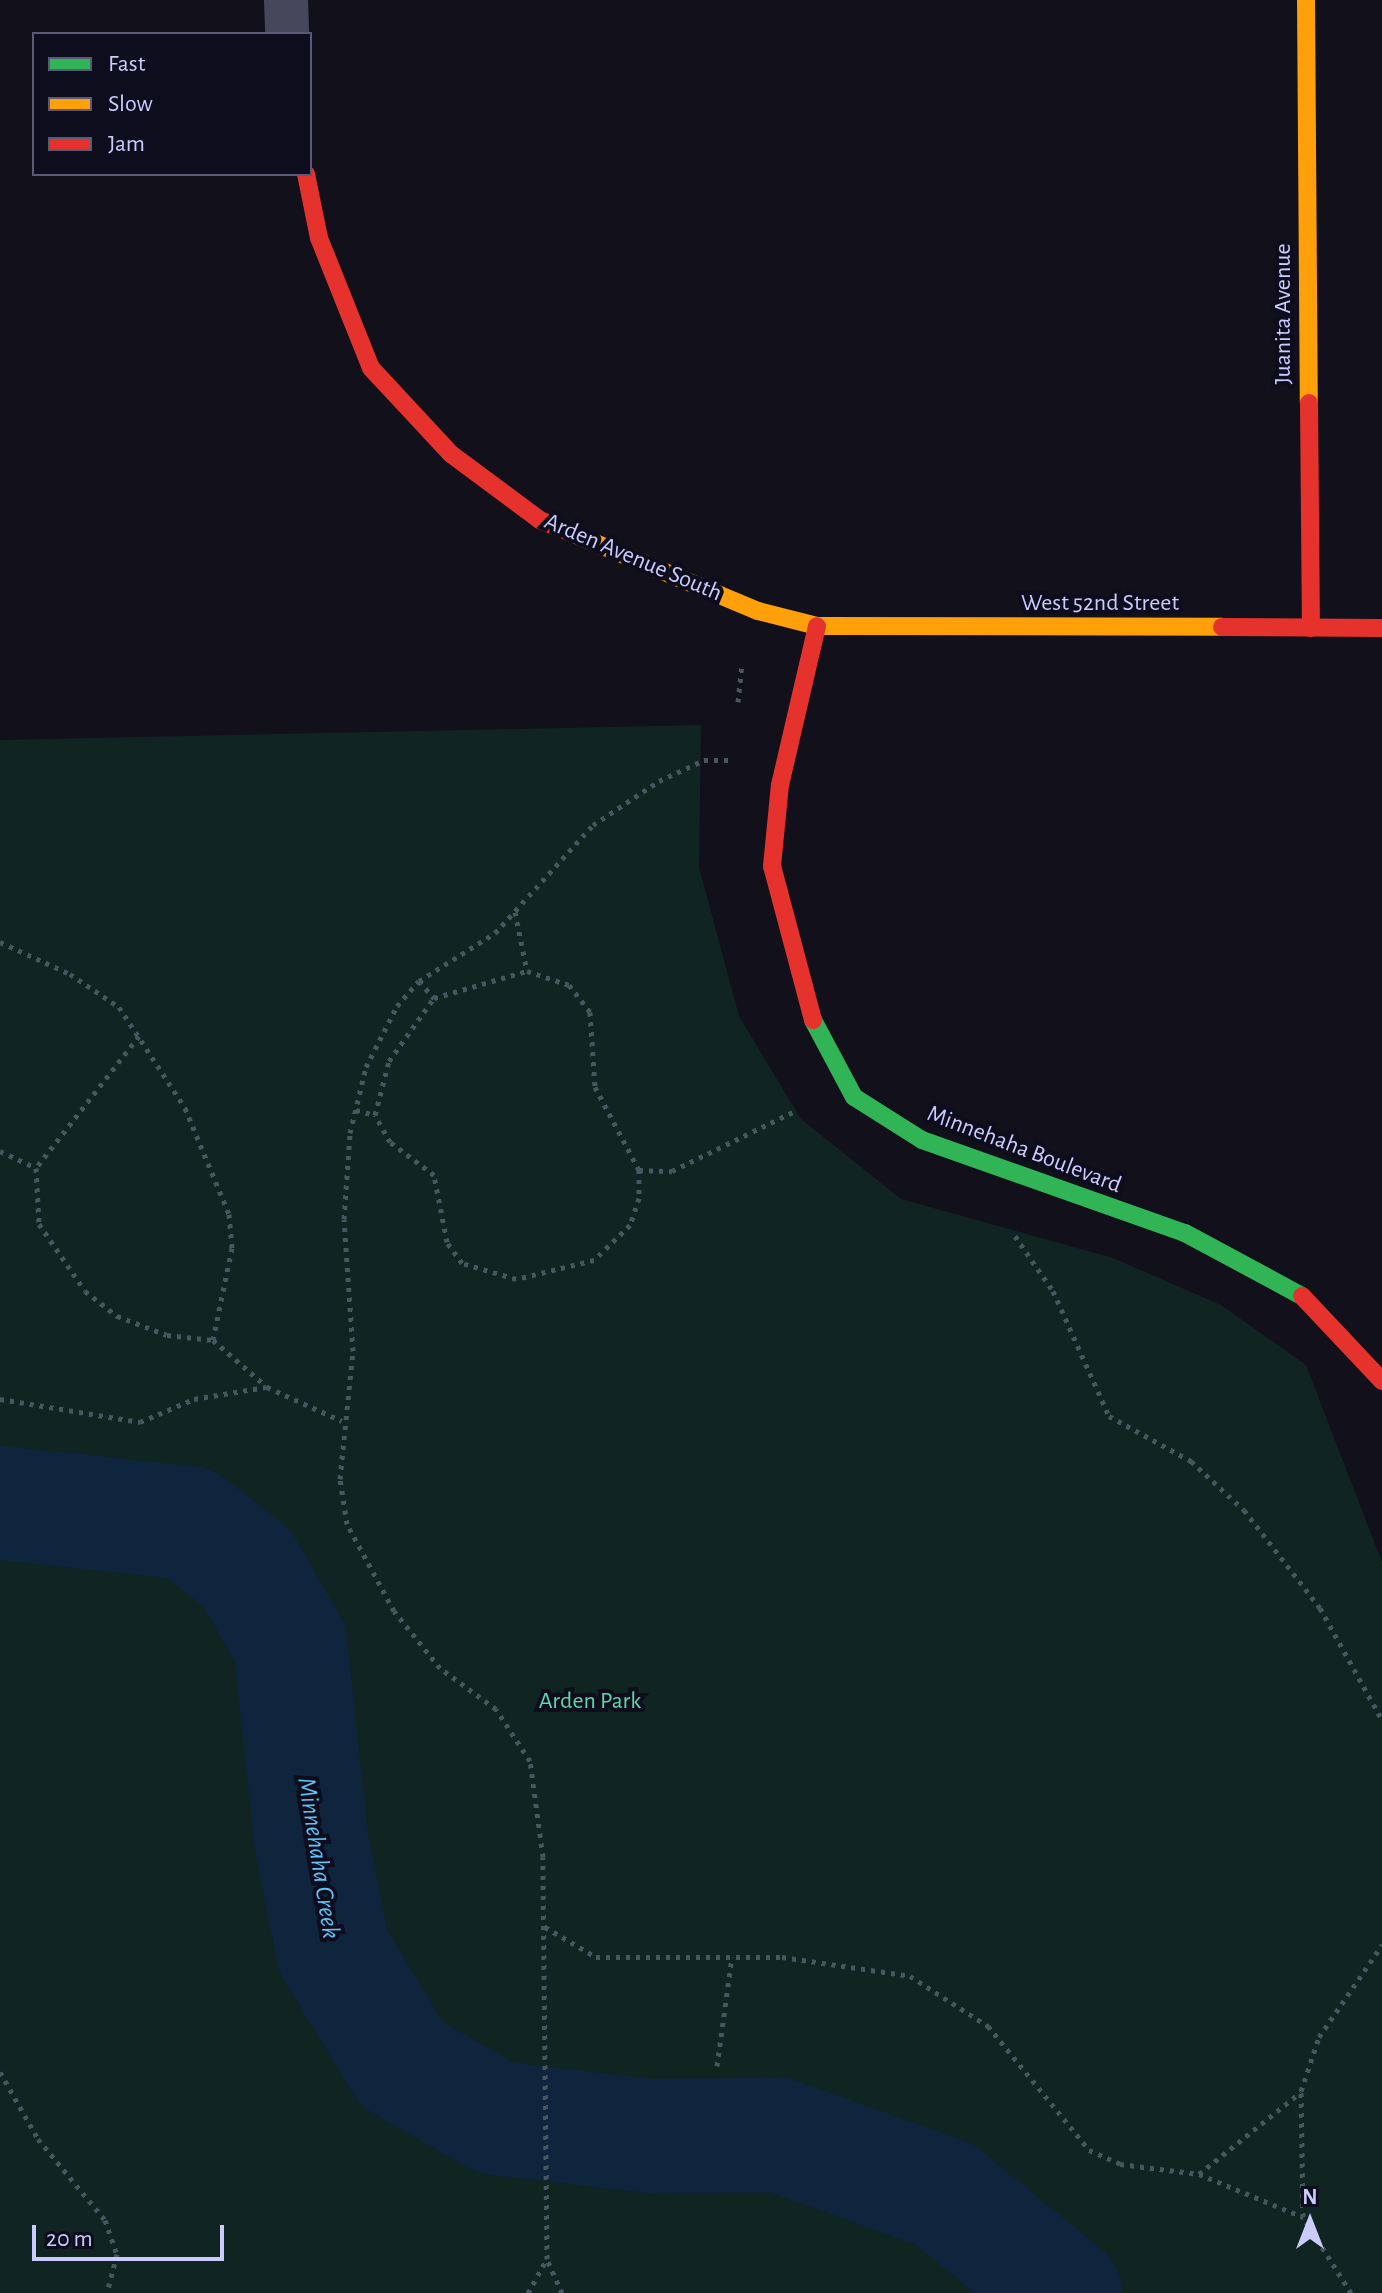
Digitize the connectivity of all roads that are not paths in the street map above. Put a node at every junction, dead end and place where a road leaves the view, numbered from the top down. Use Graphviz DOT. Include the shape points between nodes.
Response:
graph roads {
  1 [pos="286,0"];
  2 [pos="1306,0"];
  3 [pos="287,32"];
  4 [pos="306,176"];
  5 [pos="817,626"];
  6 [pos="1311,628"];
  7 [pos="1382,628"];
  8 [pos="1382,1381"];
  1 -- 3 [label="street"];
  2 -- 6 [label="street, Juanita Avenue"];
  4 -- 5 [label="street, Arden Avenue South" via="319,238 371,368 451,454 540,520 758,611"];
  5 -- 6 [label="street, West 52nd Street"];
  5 -- 8 [label="street, Minnehaha Boulevard" via="780,785 772,866 817,1036 854,1097 922,1140 1185,1233 1241,1263 1311,1301"];
  6 -- 7 [label="street, West 52nd Street"];
}
